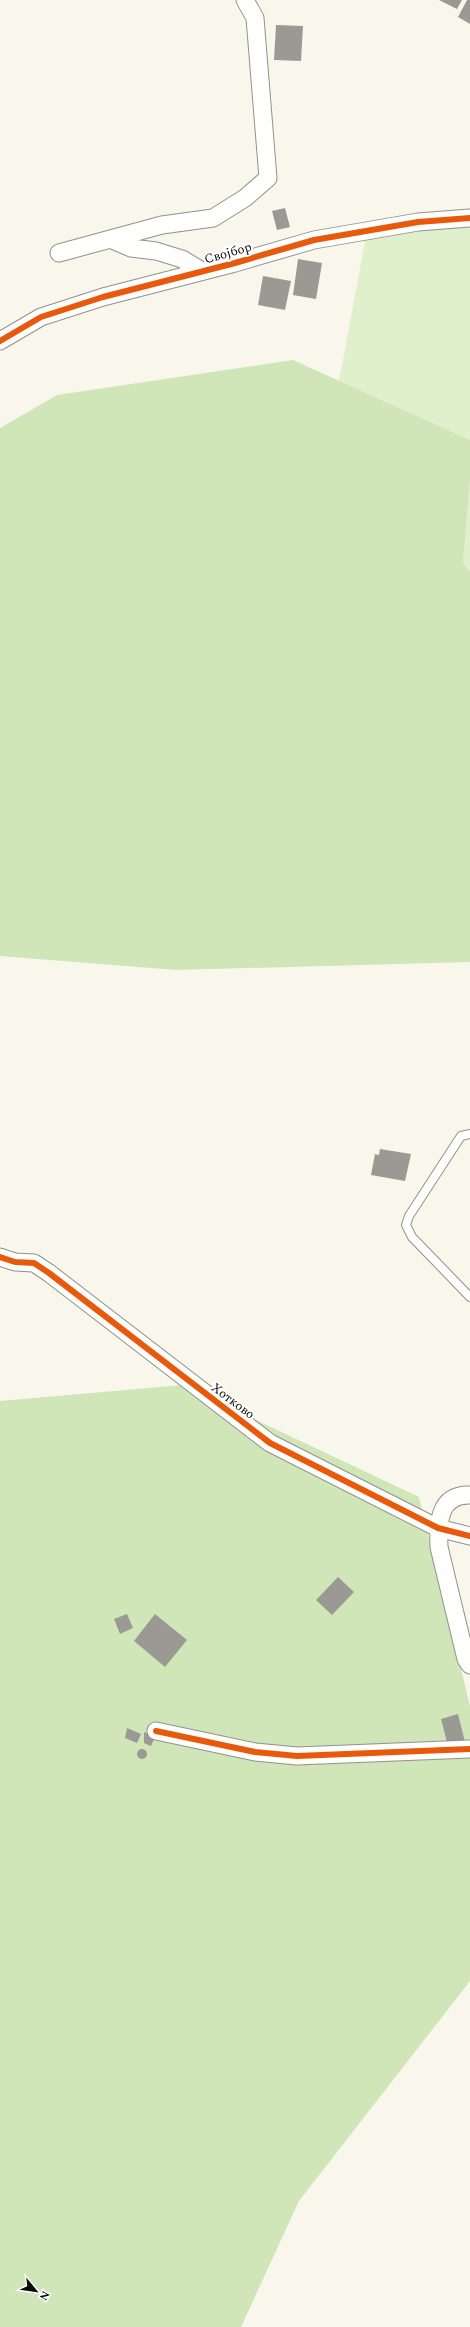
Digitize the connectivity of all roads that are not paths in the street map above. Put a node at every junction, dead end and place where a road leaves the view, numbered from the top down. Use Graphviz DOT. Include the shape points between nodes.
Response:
graph roads {
  1 [pos="245,0"];
  2 [pos="470,218"];
  3 [pos="110,239"];
  4 [pos="59,253"];
  5 [pos="202,272"];
  6 [pos="0,341"];
  7 [pos="470,1134"];
  8 [pos="0,1257"];
  9 [pos="470,1297"];
  10 [pos="470,1495"];
  11 [pos="438,1528"];
  12 [pos="470,1536"];
  13 [pos="470,1665"];
  14 [pos="156,1731"];
  15 [pos="470,1749"];
  1 -- 3 [label="street" via="255,18 268,178 245,198 212,218 162,225"];
  2 -- 5 [label="street, Својбор" via="418,222 314,240"];
  3 -- 4 [label="street"];
  3 -- 5 [label="street" via="131,248 156,251 182,259"];
  5 -- 6 [label="street, Својбор" via="103,297 41,317"];
  7 -- 9 [label="lane" via="461,1136 442,1162 406,1225 412,1237"];
  8 -- 11 [label="street, Хотково" via="15,1262 34,1263 49,1273 270,1443"];
  10 -- 11 [label="street" via="449,1501 439,1516"];
  11 -- 12 [label="street, Хотково"];
  11 -- 13 [label="street" via="439,1547 466,1658"];
  14 -- 15 [label="street" via="256,1752 297,1756"];
}
